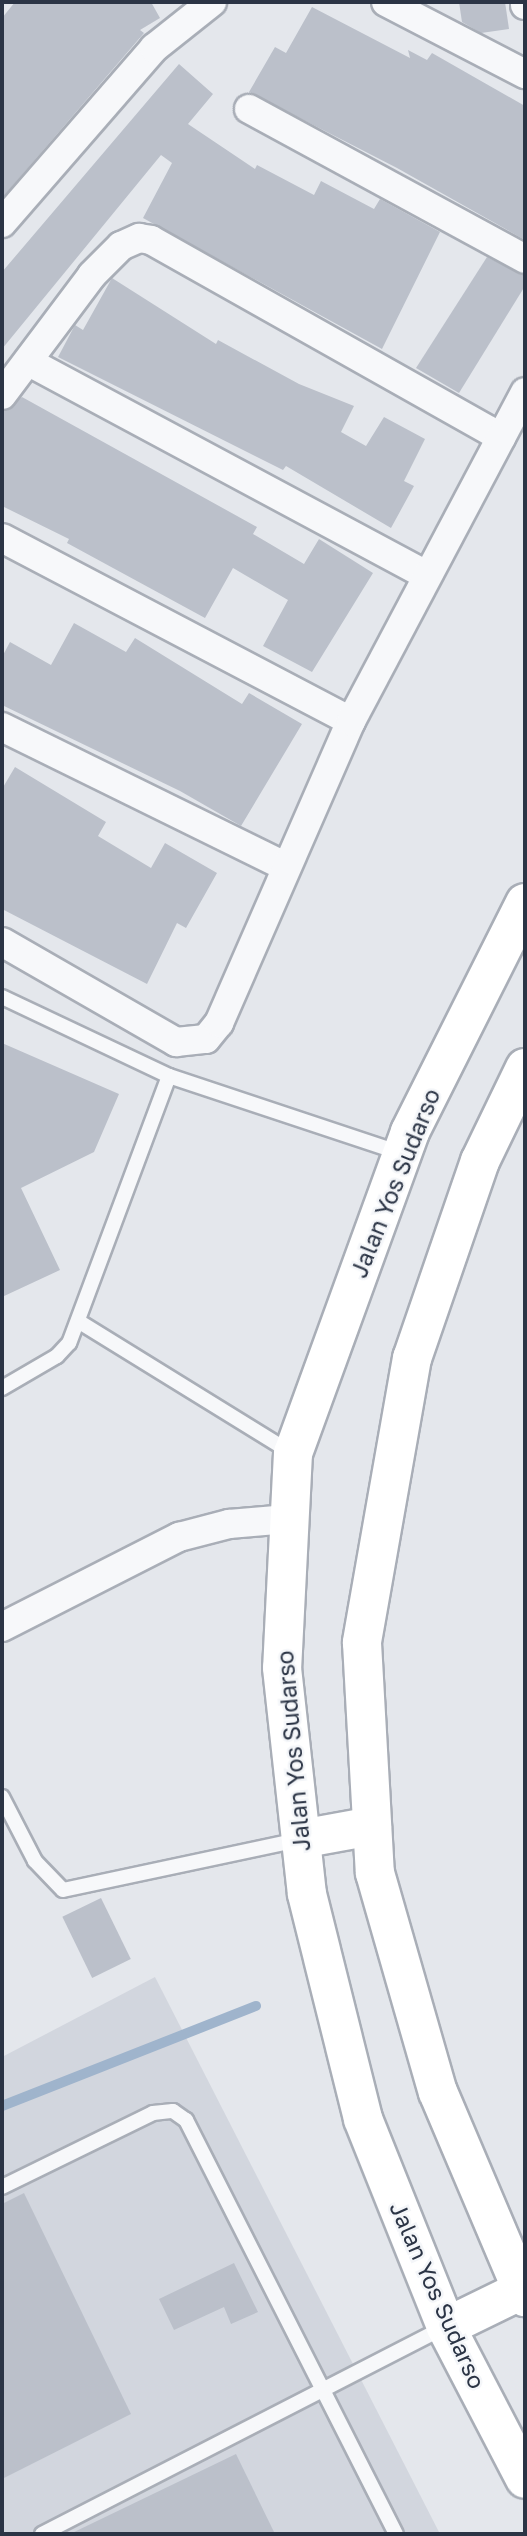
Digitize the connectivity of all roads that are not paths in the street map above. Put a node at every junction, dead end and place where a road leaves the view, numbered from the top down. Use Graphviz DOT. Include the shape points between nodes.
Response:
graph roads {
  1 [pos="212,2"];
  2 [pos="386,2"];
  3 [pos="525,74"];
  4 [pos="249,109"];
  5 [pos="2,223"];
  6 [pos="525,259"];
  7 [pos="29,362"];
  8 [pos="525,392"];
  9 [pos="2,395"];
  10 [pos="501,437"];
  11 [pos="2,538"];
  12 [pos="426,575"];
  13 [pos="351,721"];
  14 [pos="2,727"];
  15 [pos="286,867"];
  16 [pos="525,903"];
  17 [pos="2,942"];
  18 [pos="2,997"];
  19 [pos="525,1068"];
  20 [pos="169,1076"];
  21 [pos="402,1154"];
  22 [pos="78,1321"];
  23 [pos="2,1388"];
  24 [pos="293,1453"];
  25 [pos="288,1519"];
  26 [pos="2,1627"];
  27 [pos="2,1797"];
  28 [pos="372,1826"];
  29 [pos="301,1839"];
  30 [pos="2,2187"];
  31 [pos="523,2294"];
  32 [pos="446,2327"];
  33 [pos="321,2389"];
  34 [pos="525,2479"];
  35 [pos="41,2534"];
  36 [pos="397,2534"];
  1 -- 5 [label="street" via="154,48"];
  2 -- 3 [label="street"];
  4 -- 6 [label="street"];
  7 -- 9 [label="street"];
  7 -- 10 [label="street" via="92,275 131,240 151,240"];
  7 -- 12 [label="street"];
  8 -- 10 [label="street"];
  10 -- 12 [label="street"];
  11 -- 13 [label="street"];
  12 -- 13 [label="street"];
  13 -- 15 [label="street"];
  14 -- 15 [label="street"];
  15 -- 17 [label="street" via="219,1023 206,1039 193,1043 176,1042"];
  16 -- 21 [label="main road, Jalan Yos Sudarso"];
  18 -- 20 [label="lane"];
  19 -- 28 [label="main road" via="480,1161 412,1357 362,1643"];
  20 -- 21 [label="lane"];
  20 -- 22 [label="lane"];
  21 -- 24 [label="main road, Jalan Yos Sudarso"];
  22 -- 23 [label="lane" via="57,1356"];
  22 -- 24 [label="lane"];
  24 -- 25 [label="main road, Jalan Yos Sudarso"];
  25 -- 26 [label="street" via="229,1524 179,1537"];
  25 -- 29 [label="main road, Jalan Yos Sudarso" via="282,1668"];
  27 -- 29 [label="lane" via="35,1861 63,1889"];
  28 -- 29 [label="main road"];
  28 -- 31 [label="main road" via="375,1872 438,2092"];
  29 -- 32 [label="main road, Jalan Yos Sudarso" via="307,1894 363,2119"];
  30 -- 33 [label="lane" via="153,2113 173,2111 186,2120"];
  31 -- 32 [label="main road"];
  32 -- 33 [label="lane"];
  32 -- 34 [label="main road, Jalan Yos Sudarso"];
  33 -- 35 [label="lane"];
  33 -- 36 [label="lane"];
}
